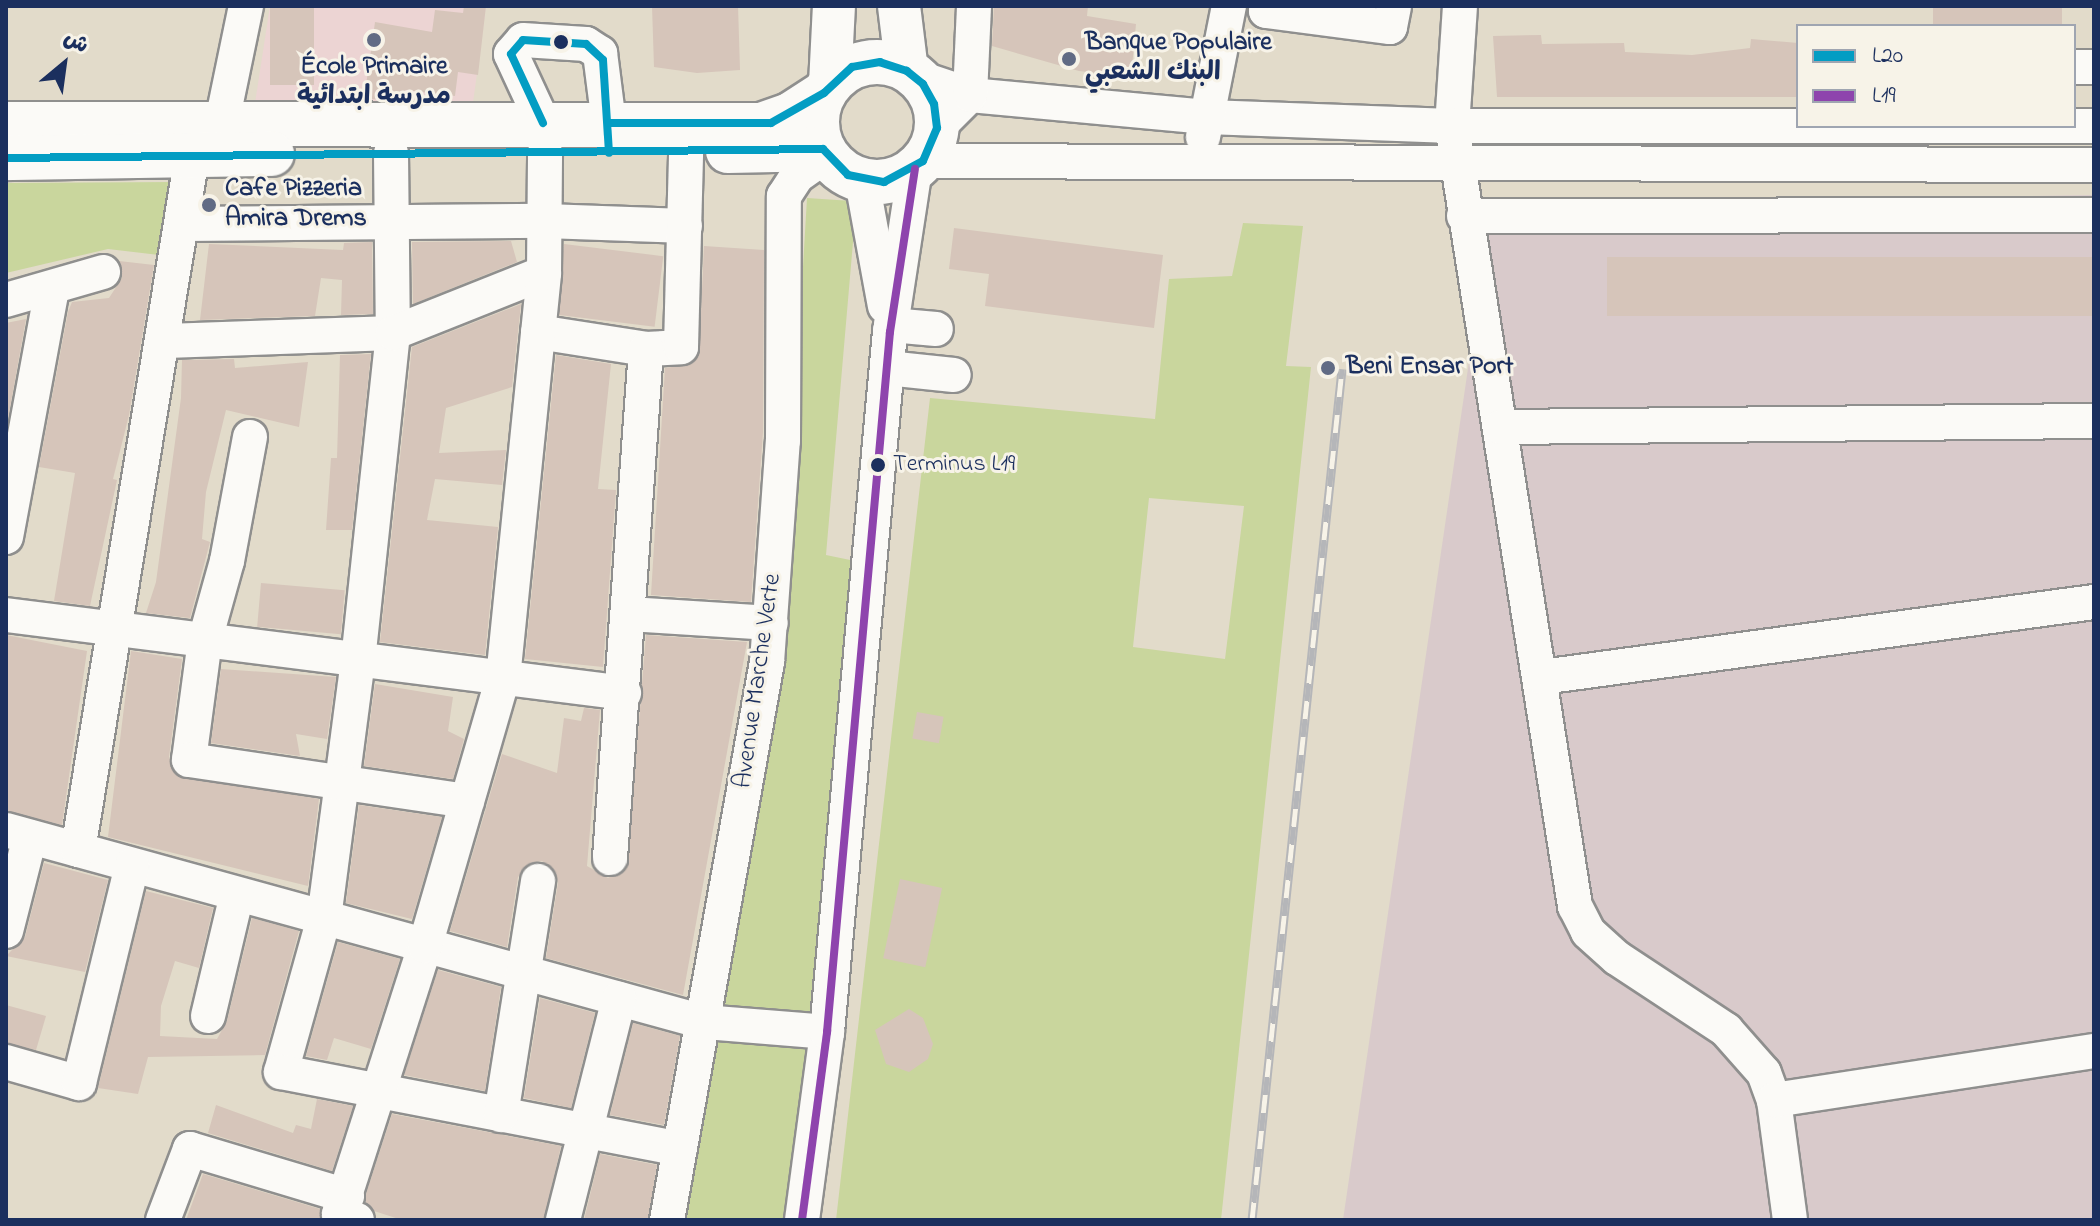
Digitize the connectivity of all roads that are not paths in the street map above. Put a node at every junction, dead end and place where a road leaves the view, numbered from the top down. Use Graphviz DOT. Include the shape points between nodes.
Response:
graph roads {
  1 [pos="246,6"];
  2 [pos="834,6"];
  3 [pos="899,6"];
  4 [pos="974,6"];
  5 [pos="1229,6"];
  6 [pos="1267,6"];
  7 [pos="1394,6"];
  8 [pos="1460,6"];
  9 [pos="911,73"];
  10 [pos="827,89"];
  11 [pos="970,95"];
  12 [pos="1207,117"];
  13 [pos="6,124"];
  14 [pos="1452,126"];
  15 [pos="1796,126"];
  16 [pos="544,138"];
  17 [pos="609,138"];
  18 [pos="210,144"];
  19 [pos="686,151"];
  20 [pos="824,152"];
  21 [pos="391,153"];
  22 [pos="925,153"];
  23 [pos="6,158"];
  24 [pos="1199,161"];
  25 [pos="2094,165"];
  26 [pos="1459,166"];
  27 [pos="862,181"];
  28 [pos="2094,215"];
  29 [pos="1464,216"];
  30 [pos="545,221"];
  31 [pos="392,222"];
  32 [pos="185,224"];
  33 [pos="685,226"];
  34 [pos="103,272"];
  35 [pos="544,273"];
  36 [pos="52,288"];
  37 [pos="6,300"];
  38 [pos="891,329"];
  39 [pos="936,329"];
  40 [pos="538,332"];
  41 [pos="393,333"];
  42 [pos="166,341"];
  43 [pos="646,349"];
  44 [pos="887,368"];
  45 [pos="954,375"];
  46 [pos="2094,421"];
  47 [pos="1501,427"];
  48 [pos="250,437"];
  49 [pos="6,537"];
  50 [pos="2094,602"];
  51 [pos="629,614"];
  52 [pos="6,615"];
  53 [pos="771,623"];
  54 [pos="114,629"];
  55 [pos="205,640"];
  56 [pos="358,660"];
  57 [pos="1542,677"];
  58 [pos="503,678"];
  59 [pos="624,693"];
  60 [pos="342,781"];
  61 [pos="467,801"];
  62 [pos="18,834"];
  63 [pos="78,850"];
  64 [pos="610,858"];
  65 [pos="132,865"];
  66 [pos="538,881"];
  67 [pos="237,894"];
  68 [pos="324,918"];
  69 [pos="6,931"];
  70 [pos="425,946"];
  71 [pos="526,974"];
  72 [pos="619,999"];
  73 [pos="208,1016"];
  74 [pos="704,1022"];
  75 [pos="827,1032"];
  76 [pos="2094,1051"];
  77 [pos="6,1062"];
  78 [pos="380,1090"];
  79 [pos="1774,1100"];
  80 [pos="501,1115"];
  81 [pos="585,1133"];
  82 [pos="680,1149"];
  83 [pos="352,1208"];
  84 [pos="163,1220"];
  85 [pos="563,1220"];
  86 [pos="667,1220"];
  87 [pos="802,1220"];
  88 [pos="1790,1220"];
  1 -- 18 [label="street"];
  2 -- 10 [label="main road"];
  3 -- 9 [label="main road"];
  4 -- 11 [label="street"];
  5 -- 12 [label="street"];
  6 -- 7 [label="street" via="1266,11 1390,27"];
  8 -- 14 [label="street"];
  9 -- 10 [label="highway" via="866,63"];
  9 -- 11 [label="street"];
  9 -- 22 [label="highway" via="934,104"];
  10 -- 17 [label="highway" via="790,115 761,125"];
  10 -- 20 [label="highway" via="816,121"];
  11 -- 12 [label="street"];
  11 -- 22 [label="street"];
  12 -- 14 [label="street"];
  12 -- 24 [label="street"];
  13 -- 18 [label="highway"];
  14 -- 15 [label="street"];
  14 -- 26 [label="street"];
  16 -- 17 [label="highway"];
  16 -- 17 [label="street" via="511,54 523,40 586,44 600,53"];
  16 -- 18 [label="highway"];
  16 -- 21 [label="highway"];
  16 -- 30 [label="street"];
  17 -- 19 [label="highway"];
  18 -- 21 [label="highway"];
  18 -- 23 [label="highway"];
  18 -- 32 [label="street"];
  19 -- 20 [label="highway"];
  19 -- 33 [label="street"];
  20 -- 27 [label="highway"];
  20 -- 53 [label="street, Avenue Marche Verte" via="784,196 783,441"];
  21 -- 31 [label="street"];
  22 -- 24 [label="street"];
  22 -- 27 [label="highway" via="884,182"];
  22 -- 38 [label="street"];
  24 -- 26 [label="street"];
  25 -- 26 [label="street"];
  26 -- 29 [label="street"];
  27 -- 38 [label="street"];
  28 -- 29 [label="street"];
  29 -- 47 [label="street"];
  30 -- 31 [label="street"];
  30 -- 33 [label="street"];
  30 -- 35 [label="street"];
  31 -- 32 [label="street"];
  31 -- 41 [label="street"];
  32 -- 42 [label="street"];
  33 -- 43 [label="street" via="681,347"];
  34 -- 36 [label="street"];
  35 -- 40 [label="street"];
  35 -- 41 [label="street"];
  36 -- 37 [label="street"];
  36 -- 49 [label="street"];
  38 -- 39 [label="street"];
  38 -- 44 [label="street"];
  40 -- 43 [label="street"];
  40 -- 58 [label="street"];
  41 -- 42 [label="street"];
  41 -- 56 [label="street"];
  42 -- 54 [label="street"];
  43 -- 51 [label="street"];
  44 -- 45 [label="street"];
  44 -- 75 [label="street"];
  46 -- 47 [label="street"];
  47 -- 57 [label="street"];
  48 -- 55 [label="street" via="227,561"];
  50 -- 57 [label="street"];
  51 -- 53 [label="street"];
  51 -- 59 [label="street"];
  52 -- 54 [label="street"];
  53 -- 74 [label="street, Avenue Marche Verte"];
  54 -- 55 [label="street"];
  54 -- 63 [label="street"];
  55 -- 56 [label="street"];
  55 -- 60 [label="street" via="189,760"];
  56 -- 58 [label="street"];
  56 -- 60 [label="street"];
  57 -- 79 [label="street" via="1575,906 1588,932 1617,958 1726,1030 1764,1073"];
  58 -- 59 [label="street"];
  58 -- 61 [label="street"];
  59 -- 64 [label="street"];
  60 -- 61 [label="street"];
  60 -- 68 [label="street"];
  61 -- 70 [label="street"];
  62 -- 63 [label="street"];
  62 -- 69 [label="street"];
  63 -- 65 [label="street"];
  65 -- 67 [label="street"];
  65 -- 77 [label="street" via="79,1083"];
  66 -- 71 [label="street"];
  67 -- 68 [label="street"];
  67 -- 73 [label="street"];
  68 -- 70 [label="street"];
  68 -- 78 [label="street" via="281,1072"];
  70 -- 71 [label="street"];
  70 -- 78 [label="street"];
  71 -- 72 [label="street"];
  71 -- 80 [label="street"];
  72 -- 74 [label="street"];
  72 -- 81 [label="street"];
  74 -- 75 [label="street"];
  74 -- 82 [label="street, Avenue Marche Verte"];
  75 -- 87 [label="street"];
  76 -- 79 [label="street"];
  78 -- 80 [label="street"];
  78 -- 83 [label="street"];
  79 -- 88 [label="street"];
  80 -- 81 [label="street"];
  81 -- 82 [label="street"];
  81 -- 85 [label="street"];
  82 -- 86 [label="street, Avenue Marche Verte"];
  83 -- 84 [label="street" via="190,1149"];
}
